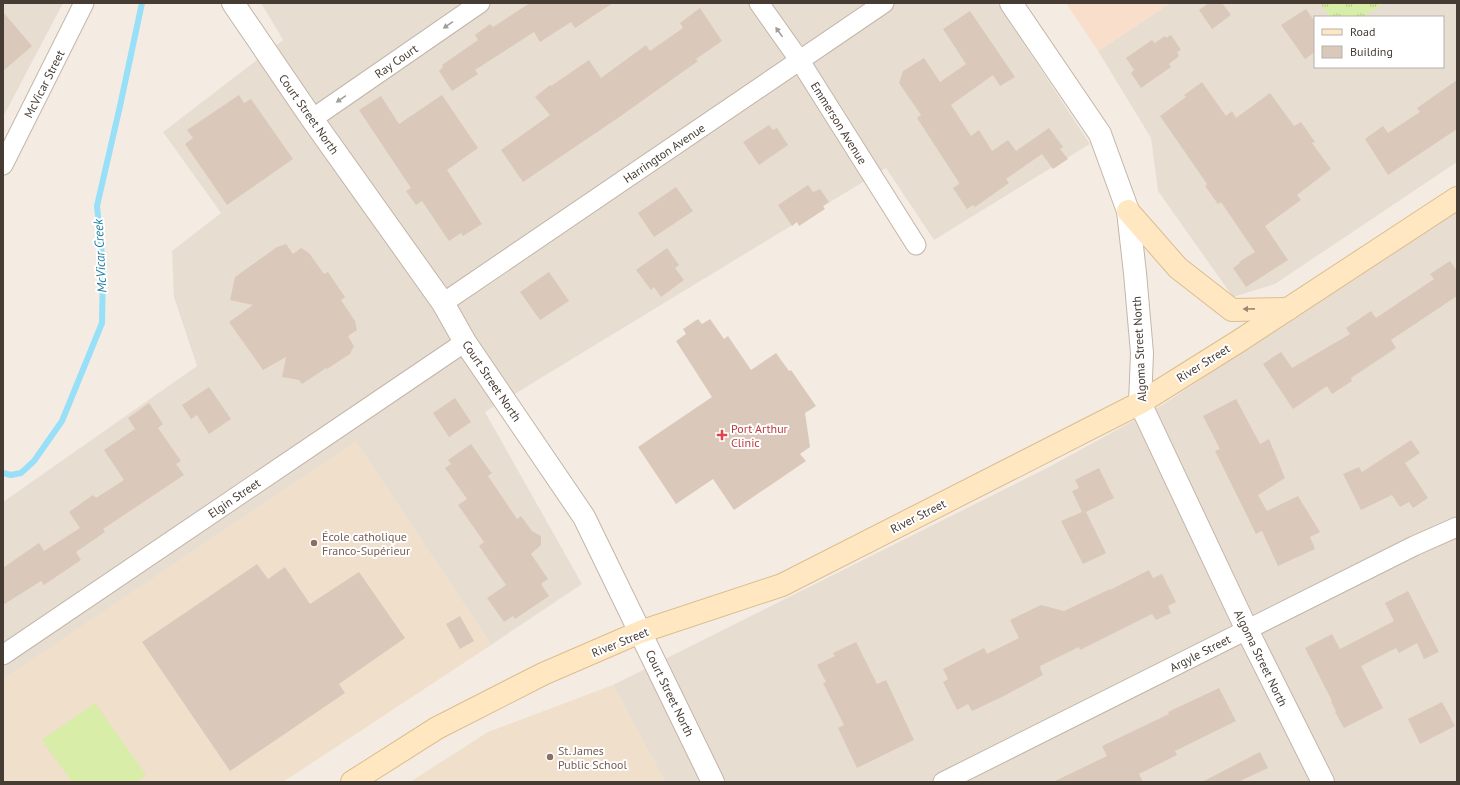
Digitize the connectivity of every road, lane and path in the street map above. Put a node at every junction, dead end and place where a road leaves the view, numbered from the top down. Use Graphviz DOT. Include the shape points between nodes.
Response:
graph roads {
  1 [pos="84,3"];
  2 [pos="233,3"];
  3 [pos="480,3"];
  4 [pos="759,3"];
  5 [pos="884,3"];
  6 [pos="1011,3"];
  7 [pos="800,61"];
  8 [pos="312,119"];
  9 [pos="5,156"];
  10 [pos="1457,198"];
  11 [pos="1128,211"];
  12 [pos="916,245"];
  13 [pos="443,303"];
  14 [pos="1288,309"];
  15 [pos="465,342"];
  16 [pos="1140,403"];
  17 [pos="1457,527"];
  18 [pos="1247,630"];
  19 [pos="640,632"];
  20 [pos="3,654"];
  21 [pos="352,782"];
  22 [pos="713,782"];
  23 [pos="943,782"];
  24 [pos="1323,782"];
  1 -- 9 [label="street, McVicar Street"];
  2 -- 8 [label="street, Court Street North"];
  3 -- 8 [label="street, Ray Court, one-way"];
  7 -- 4 [label="street, Emmerson Avenue, one-way"];
  5 -- 7 [label="street, Harrington Avenue"];
  6 -- 11 [label="street, Algoma Street North" via="1100,134"];
  7 -- 12 [label="street, Emmerson Avenue"];
  7 -- 13 [label="street, Harrington Avenue"];
  8 -- 13 [label="street, Court Street North"];
  10 -- 14 [label="main road, River Street"];
  14 -- 11 [label="main road, one-way" via="1232,310 1178,268"];
  11 -- 16 [label="street, Algoma Street North" via="1142,353"];
  13 -- 15 [label="street, Court Street North"];
  14 -- 16 [label="main road, River Street"];
  15 -- 19 [label="street, Court Street North" via="584,517"];
  15 -- 20 [label="street, Elgin Street"];
  16 -- 18 [label="street, Algoma Street North"];
  16 -- 19 [label="main road, River Street" via="782,585"];
  17 -- 18 [label="street, Argyle Street"];
  18 -- 23 [label="street, Argyle Street"];
  18 -- 24 [label="street, Algoma Street North"];
  19 -- 21 [label="main road, River Street" via="543,674 437,728"];
  19 -- 22 [label="street, Court Street North"];
}
